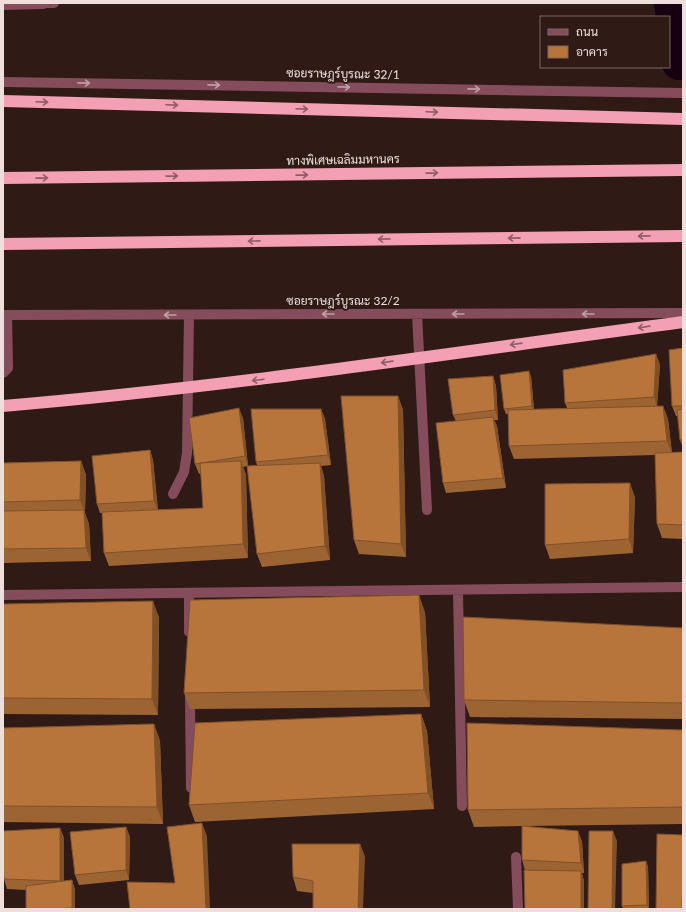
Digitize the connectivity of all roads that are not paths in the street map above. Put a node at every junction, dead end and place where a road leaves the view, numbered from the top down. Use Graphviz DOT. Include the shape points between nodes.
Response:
graph roads {
  1 [pos="43,3"];
  2 [pos="54,3"];
  3 [pos="3,5"];
  4 [pos="3,82"];
  5 [pos="683,93"];
  6 [pos="3,101"];
  7 [pos="683,118"];
  8 [pos="683,170"];
  9 [pos="3,178"];
  10 [pos="683,236"];
  11 [pos="3,244"];
  12 [pos="683,312"];
  13 [pos="417,314"];
  14 [pos="5,315"];
  15 [pos="189,315"];
  16 [pos="683,322"];
  17 [pos="3,373"];
  18 [pos="3,406"];
  19 [pos="173,494"];
  20 [pos="427,510"];
  21 [pos="683,587"];
  22 [pos="458,590"];
  23 [pos="189,593"];
  24 [pos="3,595"];
  25 [pos="189,640"];
  26 [pos="190,686"];
  27 [pos="191,795"];
  28 [pos="462,806"];
  29 [pos="516,856"];
  30 [pos="518,909"];
  1 -- 2 [label="street"];
  1 -- 3 [label="street"];
  4 -- 5 [label="street, ซอยราษฎร์บูรณะ 32/1, one-way"];
  6 -- 7 [label="highway, one-way"];
  9 -- 8 [label="highway, ทางพิเศษเฉลิมมหานคร, one-way"];
  10 -- 11 [label="highway, one-way"];
  12 -- 13 [label="street, ซอยราษฎร์บูรณะ 32/2, one-way"];
  13 -- 15 [label="street, ซอยราษฎร์บูรณะ 32/2, one-way"];
  13 -- 20 [label="street"];
  15 -- 14 [label="street, ซอยราษฎร์บูรณะ 32/2, one-way"];
  14 -- 17 [label="street" via="8,368"];
  15 -- 19 [label="street" via="187,453 184,472"];
  16 -- 18 [label="highway, one-way" via="270,378"];
  21 -- 22 [label="street"];
  22 -- 23 [label="street"];
  22 -- 28 [label="street"];
  23 -- 24 [label="street"];
  23 -- 25 [label="street"];
  26 -- 27 [label="street"];
  29 -- 30 [label="street"];
}
